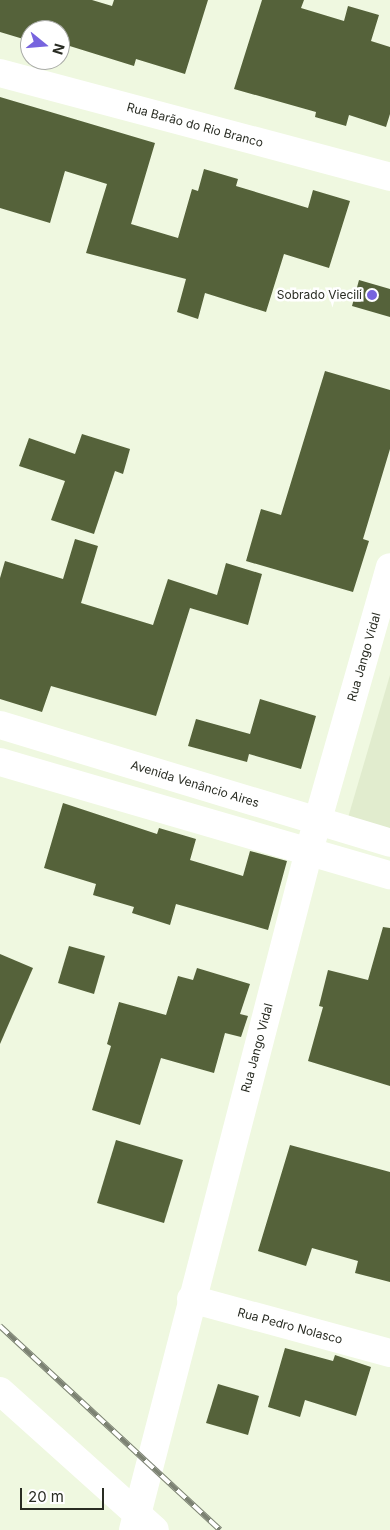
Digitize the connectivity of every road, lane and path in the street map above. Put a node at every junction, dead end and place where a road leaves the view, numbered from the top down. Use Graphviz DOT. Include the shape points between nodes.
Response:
graph roads {
  1 [pos="0,73"];
  2 [pos="390,177"];
  3 [pos="390,568"];
  4 [pos="0,725"];
  5 [pos="51,740"];
  6 [pos="0,762"];
  7 [pos="40,774"];
  8 [pos="317,821"];
  9 [pos="390,843"];
  10 [pos="309,851"];
  11 [pos="390,875"];
  12 [pos="191,1299"];
  13 [pos="390,1353"];
  14 [pos="0,1392"];
  15 [pos="142,1525"];
  1 -- 2 [label="street, Rua Barão do Rio Branco"];
  3 -- 8 [label="street, Rua Jango Vidal"];
  4 -- 5 [label="street, Avenida Venâncio Aires"];
  5 -- 7 [label="street"];
  5 -- 8 [label="street, Avenida Venâncio Aires"];
  6 -- 7 [label="street"];
  7 -- 10 [label="street"];
  8 -- 9 [label="street, Avenida Venâncio Aires"];
  8 -- 10 [label="street, Rua Jango Vidal"];
  10 -- 11 [label="street"];
  10 -- 12 [label="street, Rua Jango Vidal"];
  12 -- 13 [label="street, Rua Pedro Nolasco"];
  12 -- 15 [label="street, Rua Jango Vidal"];
  14 -- 15 [label="street"];
}
